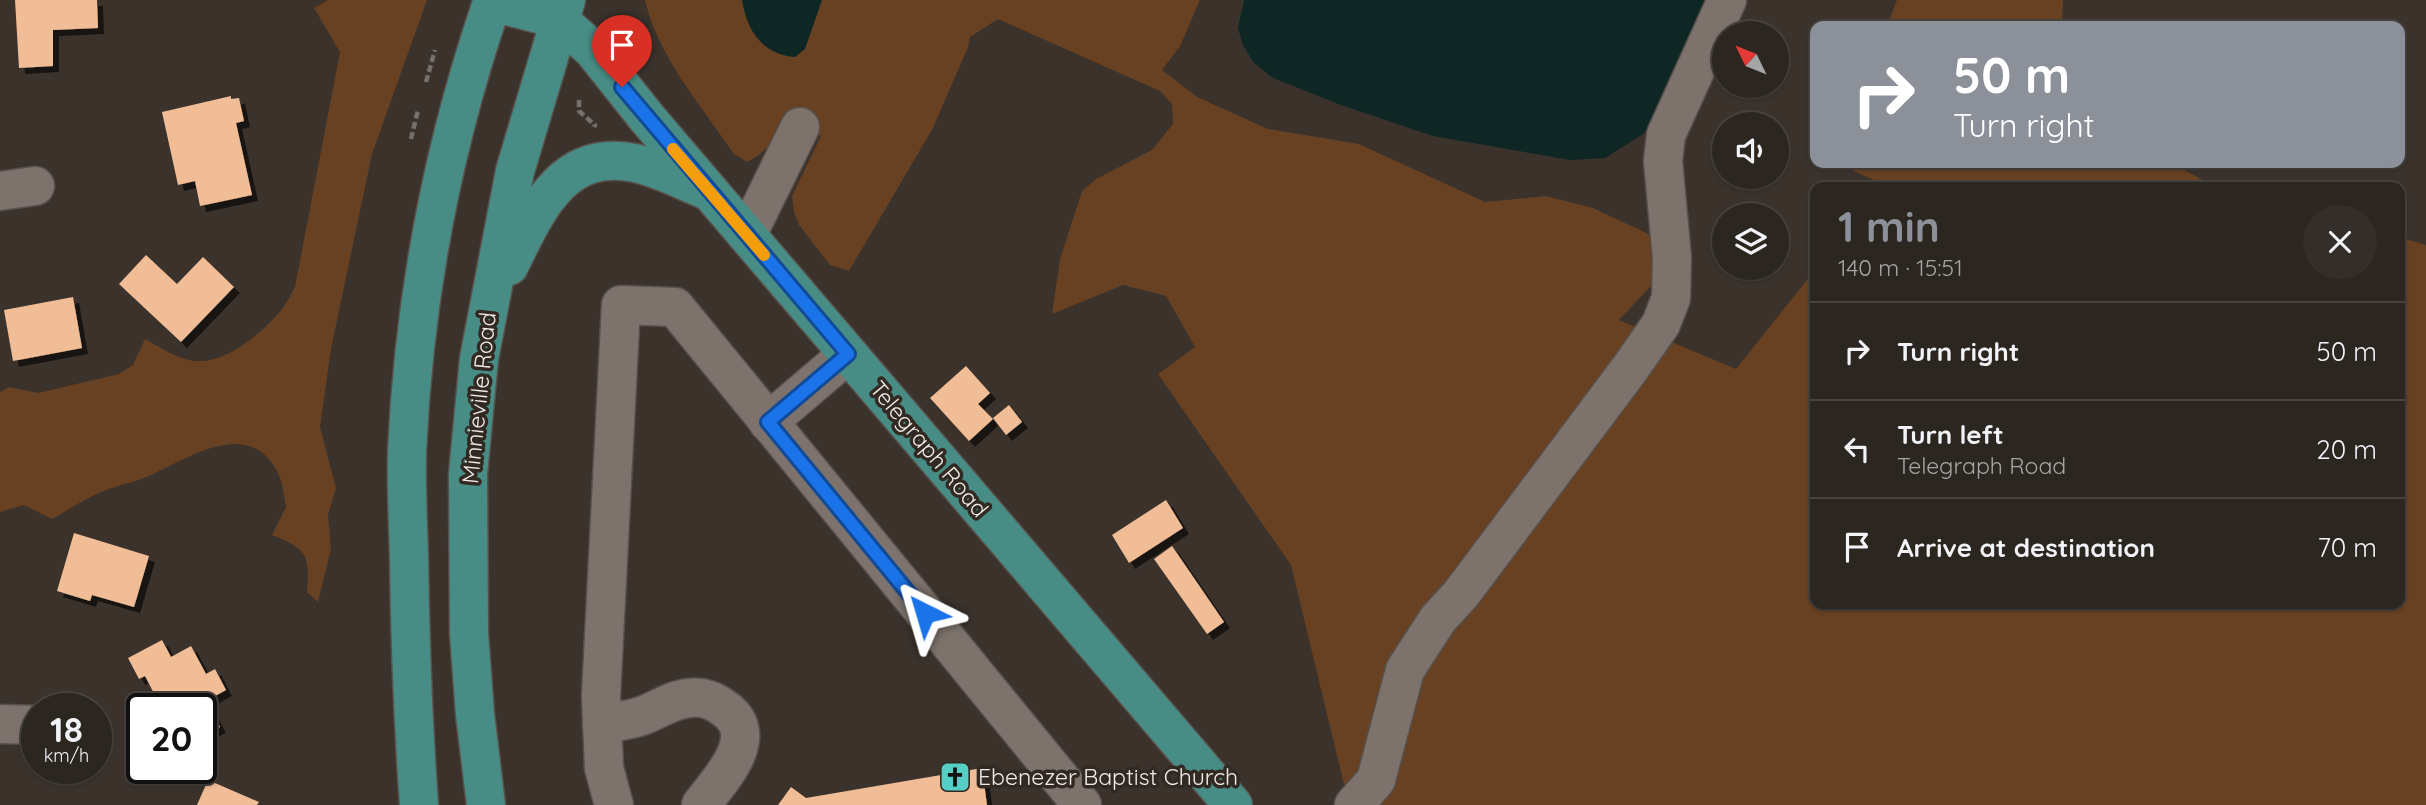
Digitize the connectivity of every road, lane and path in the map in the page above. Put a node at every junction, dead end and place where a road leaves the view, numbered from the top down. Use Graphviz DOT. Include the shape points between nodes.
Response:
graph roads {
  1 [pos="1727,0"];
  2 [pos="492,1"];
  3 [pos="557,6"];
  4 [pos="800,128"];
  5 [pos="711,192"];
  6 [pos="747,235"];
  7 [pos="489,303"];
  8 [pos="848,354"];
  9 [pos="768,422"];
  10 [pos="0,724"];
  11 [pos="602,724"];
  12 [pos="21,725"];
  13 [pos="419,805"];
  14 [pos="486,805"];
  15 [pos="614,805"];
  16 [pos="701,805"];
  17 [pos="1082,805"];
  18 [pos="1233,805"];
  19 [pos="1354,805"];
  1 -- 19 [label="street" via="1665,135 1672,258 1671,298 1661,324 1438,619 1405,670 1376,780"];
  2 -- 3 [label="main road, Telegraph Road"];
  2 -- 13 [label="main road" via="450,146 417,328 407,452 411,697"];
  3 -- 5 [label="main road, Telegraph Road"];
  3 -- 7 [label="main road, Minnieville Road" via="515,171"];
  4 -- 6 [label="street"];
  5 -- 6 [label="main road, Telegraph Road"];
  5 -- 7 [label="main road" via="635,163 593,163 575,171 540,205"];
  6 -- 8 [label="main road, Telegraph Road"];
  7 -- 14 [label="main road, Minnieville Road" via="468,474 469,634"];
  8 -- 9 [label="street"];
  8 -- 18 [label="main road, Telegraph Road"];
  9 -- 11 [label="street" via="675,307 621,305"];
  9 -- 17 [label="street"];
  10 -- 12 [label="street"];
  11 -- 15 [label="street" via="604,768"];
  11 -- 16 [label="street" via="690,698 707,699 734,715 740,741 735,757"];
}
